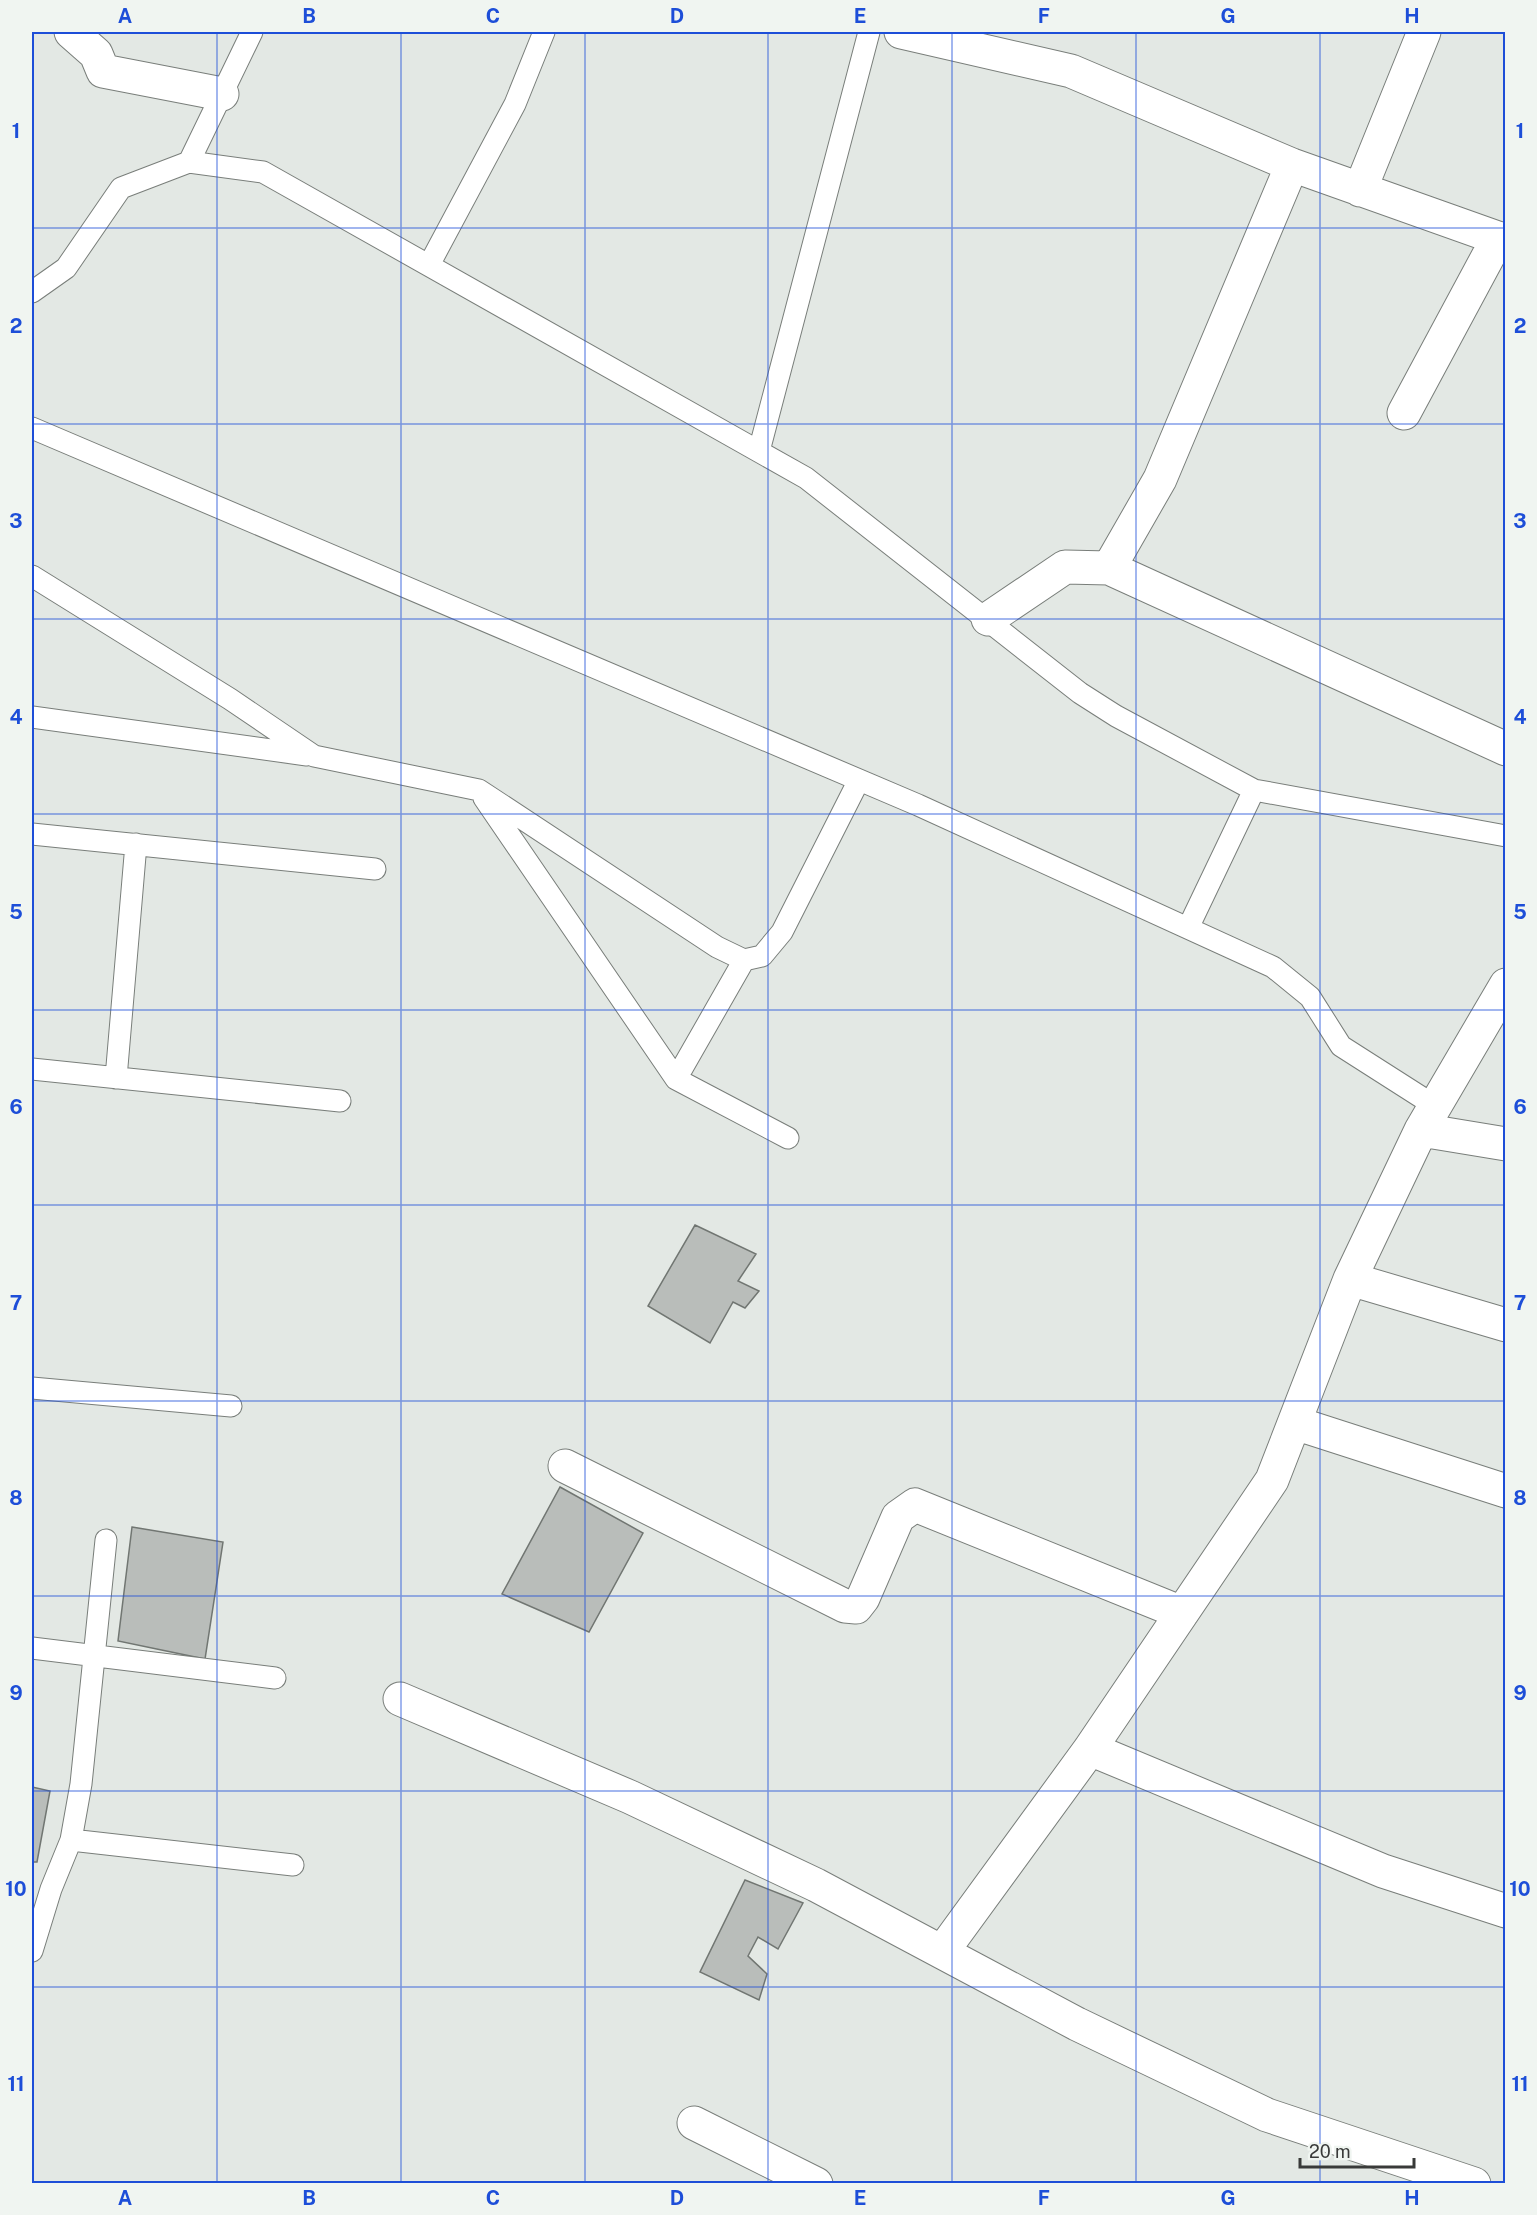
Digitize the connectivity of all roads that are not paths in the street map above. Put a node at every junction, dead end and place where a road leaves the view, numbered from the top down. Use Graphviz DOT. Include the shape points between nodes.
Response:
graph roads {
  1 [pos="71,32"];
  2 [pos="252,32"];
  3 [pos="544,32"];
  4 [pos="869,32"];
  5 [pos="901,32"];
  6 [pos="1424,32"];
  7 [pos="222,94"];
  8 [pos="189,162"];
  9 [pos="1292,165"];
  10 [pos="1360,190"];
  11 [pos="1502,240"];
  12 [pos="429,265"];
  13 [pos="32,292"];
  14 [pos="1404,413"];
  15 [pos="32,428"];
  16 [pos="759,452"];
  17 [pos="1109,568"];
  18 [pos="32,576"];
  19 [pos="988,619"];
  20 [pos="32,717"];
  21 [pos="1506,749"];
  22 [pos="314,756"];
  23 [pos="859,780"];
  24 [pos="479,790"];
  25 [pos="1254,790"];
  26 [pos="32,834"];
  27 [pos="1506,836"];
  28 [pos="136,844"];
  29 [pos="375,869"];
  30 [pos="1188,928"];
  31 [pos="744,960"];
  32 [pos="1506,985"];
  33 [pos="32,1069"];
  34 [pos="116,1078"];
  35 [pos="676,1079"];
  36 [pos="340,1101"];
  37 [pos="1428,1118"];
  38 [pos="788,1138"];
  39 [pos="1506,1144"];
  40 [pos="1350,1279"];
  41 [pos="1506,1325"];
  42 [pos="32,1388"];
  43 [pos="231,1406"];
  44 [pos="1294,1423"];
  45 [pos="565,1466"];
  46 [pos="1506,1491"];
  47 [pos="106,1540"];
  48 [pos="1182,1613"];
  49 [pos="32,1647"];
  50 [pos="94,1657"];
  51 [pos="274,1678"];
  52 [pos="400,1700"];
  53 [pos="1090,1749"];
  54 [pos="71,1840"];
  55 [pos="292,1865"];
  56 [pos="1506,1911"];
  57 [pos="32,1951"];
  58 [pos="942,1952"];
  59 [pos="694,2123"];
  60 [pos="816,2184"];
  61 [pos="1474,2184"];
  1 -- 7 [label="street" via="96,54 103,71"];
  2 -- 7 [label="lane"];
  3 -- 12 [label="lane" via="515,104"];
  4 -- 16 [label="lane"];
  5 -- 9 [label="street" via="1071,71"];
  6 -- 10 [label="street"];
  7 -- 8 [label="lane"];
  8 -- 12 [label="lane" via="263,172"];
  8 -- 13 [label="lane" via="121,188 66,268"];
  9 -- 10 [label="street"];
  9 -- 17 [label="street" via="1160,479"];
  10 -- 11 [label="street"];
  11 -- 14 [label="street"];
  12 -- 16 [label="lane"];
  15 -- 23 [label="lane"];
  16 -- 19 [label="lane" via="806,478"];
  17 -- 19 [label="street" via="1065,567"];
  17 -- 21 [label="street"];
  18 -- 22 [label="lane"];
  19 -- 25 [label="lane" via="1080,693"];
  20 -- 22 [label="lane"];
  22 -- 24 [label="lane"];
  23 -- 30 [label="lane"];
  23 -- 31 [label="lane" via="782,932 762,956"];
  24 -- 31 [label="lane" via="717,947"];
  24 -- 35 [label="lane"];
  25 -- 27 [label="lane"];
  25 -- 30 [label="lane"];
  26 -- 28 [label="lane"];
  28 -- 29 [label="lane"];
  28 -- 34 [label="lane"];
  30 -- 37 [label="lane" via="1273,967 1310,997 1341,1046"];
  31 -- 35 [label="lane"];
  32 -- 37 [label="street"];
  33 -- 34 [label="lane"];
  34 -- 36 [label="lane"];
  35 -- 38 [label="lane"];
  37 -- 39 [label="street"];
  37 -- 40 [label="street"];
  40 -- 41 [label="street"];
  40 -- 44 [label="street"];
  42 -- 43 [label="lane"];
  44 -- 46 [label="street"];
  44 -- 48 [label="street" via="1272,1480"];
  45 -- 48 [label="street" via="845,1606 856,1607 864,1598 898,1517 915,1505"];
  47 -- 50 [label="lane"];
  48 -- 53 [label="street"];
  49 -- 50 [label="lane"];
  50 -- 51 [label="lane"];
  50 -- 54 [label="lane"];
  52 -- 58 [label="street" via="630,1797 816,1885"];
  53 -- 56 [label="street" via="1383,1871"];
  53 -- 58 [label="street"];
  54 -- 55 [label="lane"];
  54 -- 57 [label="lane"];
  58 -- 61 [label="street" via="1077,2024 1267,2115"];
  59 -- 60 [label="street"];
}
